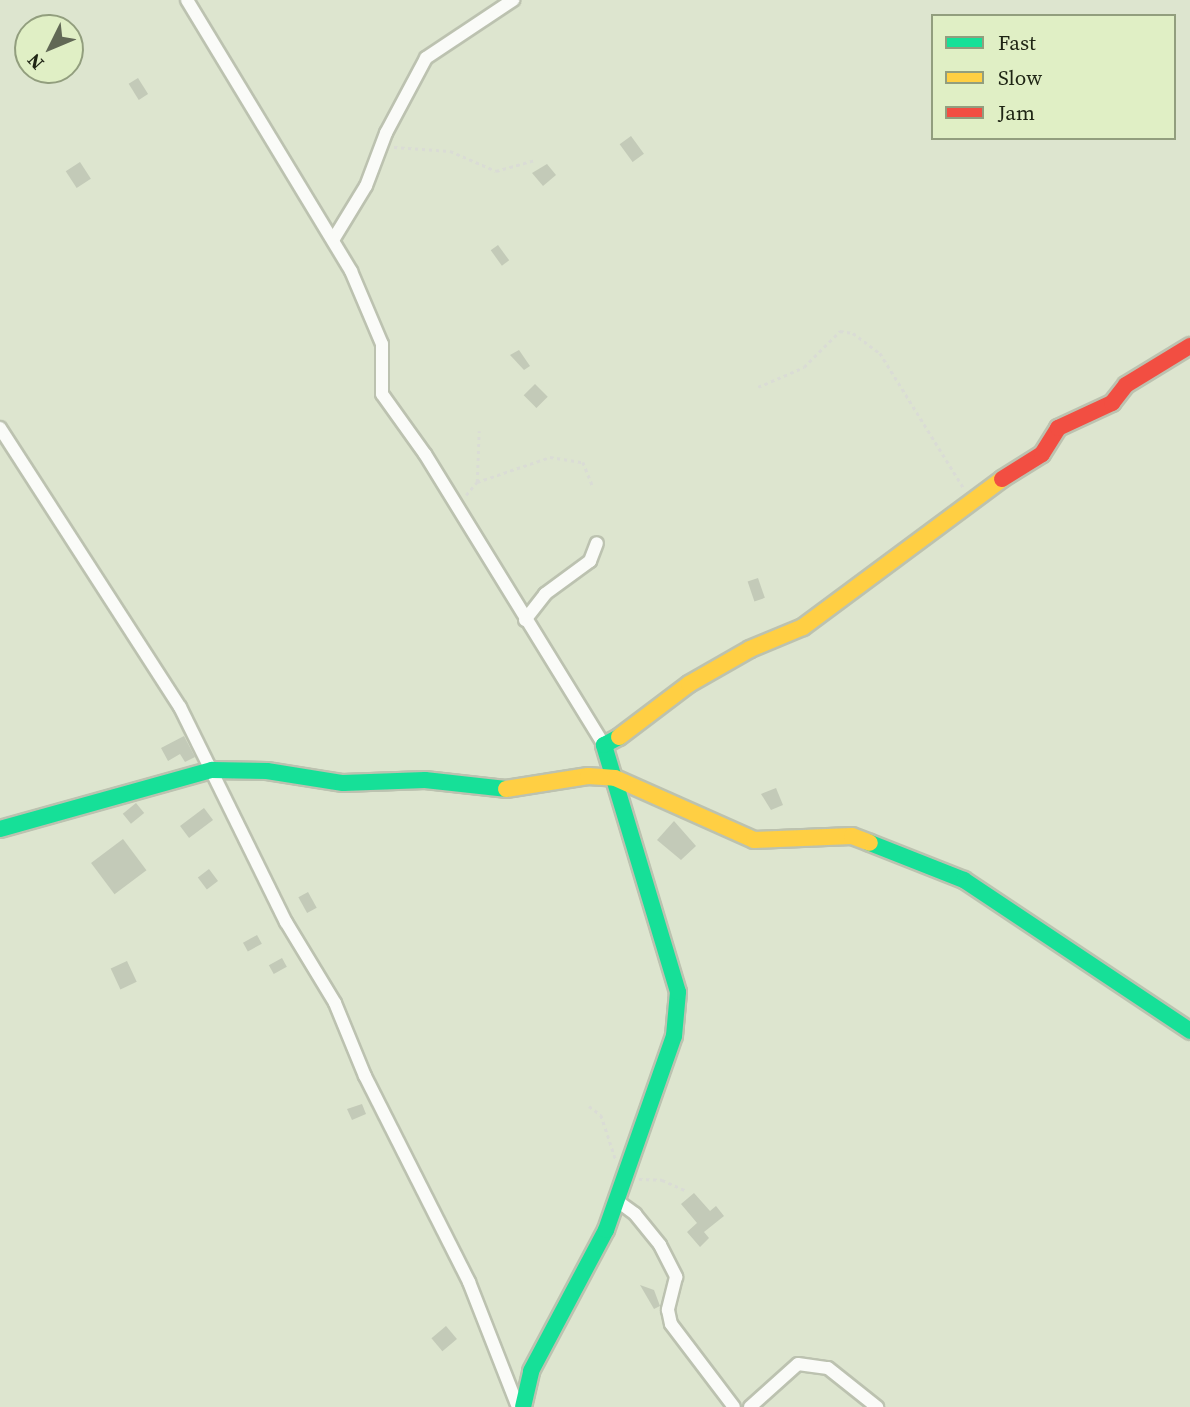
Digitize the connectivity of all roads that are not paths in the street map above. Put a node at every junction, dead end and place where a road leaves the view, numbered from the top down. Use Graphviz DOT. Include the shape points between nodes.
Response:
graph roads {
  1 [pos="187,0"];
  2 [pos="513,0"];
  3 [pos="333,240"];
  4 [pos="1190,346"];
  5 [pos="0,428"];
  6 [pos="597,543"];
  7 [pos="525,620"];
  8 [pos="604,745"];
  9 [pos="212,770"];
  10 [pos="615,778"];
  11 [pos="0,830"];
  12 [pos="1190,1031"];
  13 [pos="616,1200"];
  14 [pos="521,1407"];
  15 [pos="734,1407"];
  16 [pos="750,1407"];
  17 [pos="877,1407"];
  1 -- 3 [label="street"];
  2 -- 3 [label="street" via="426,58"];
  3 -- 7 [label="street" via="382,344 382,394"];
  4 -- 8 [label="street" via="1126,385 1112,403 1058,428 1042,454 969,499 803,628 750,649 689,684 634,730"];
  5 -- 9 [label="street" via="44,501 151,656"];
  6 -- 7 [label="street" via="590,561 545,594"];
  7 -- 8 [label="street"];
  8 -- 10 [label="street"];
  9 -- 10 [label="street" via="267,771 343,783 425,780 510,789 588,776"];
  9 -- 11 [label="street"];
  9 -- 14 [label="street" via="286,922 335,1003 365,1076 463,1269"];
  10 -- 12 [label="street" via="754,840 852,836 964,880"];
  10 -- 13 [label="street" via="636,864 678,992 674,1035"];
  13 -- 14 [label="street" via="606,1230 531,1371"];
  13 -- 15 [label="street" via="635,1214 660,1245 676,1277 668,1302 671,1324"];
  16 -- 17 [label="street" via="798,1364 828,1368"];
}
